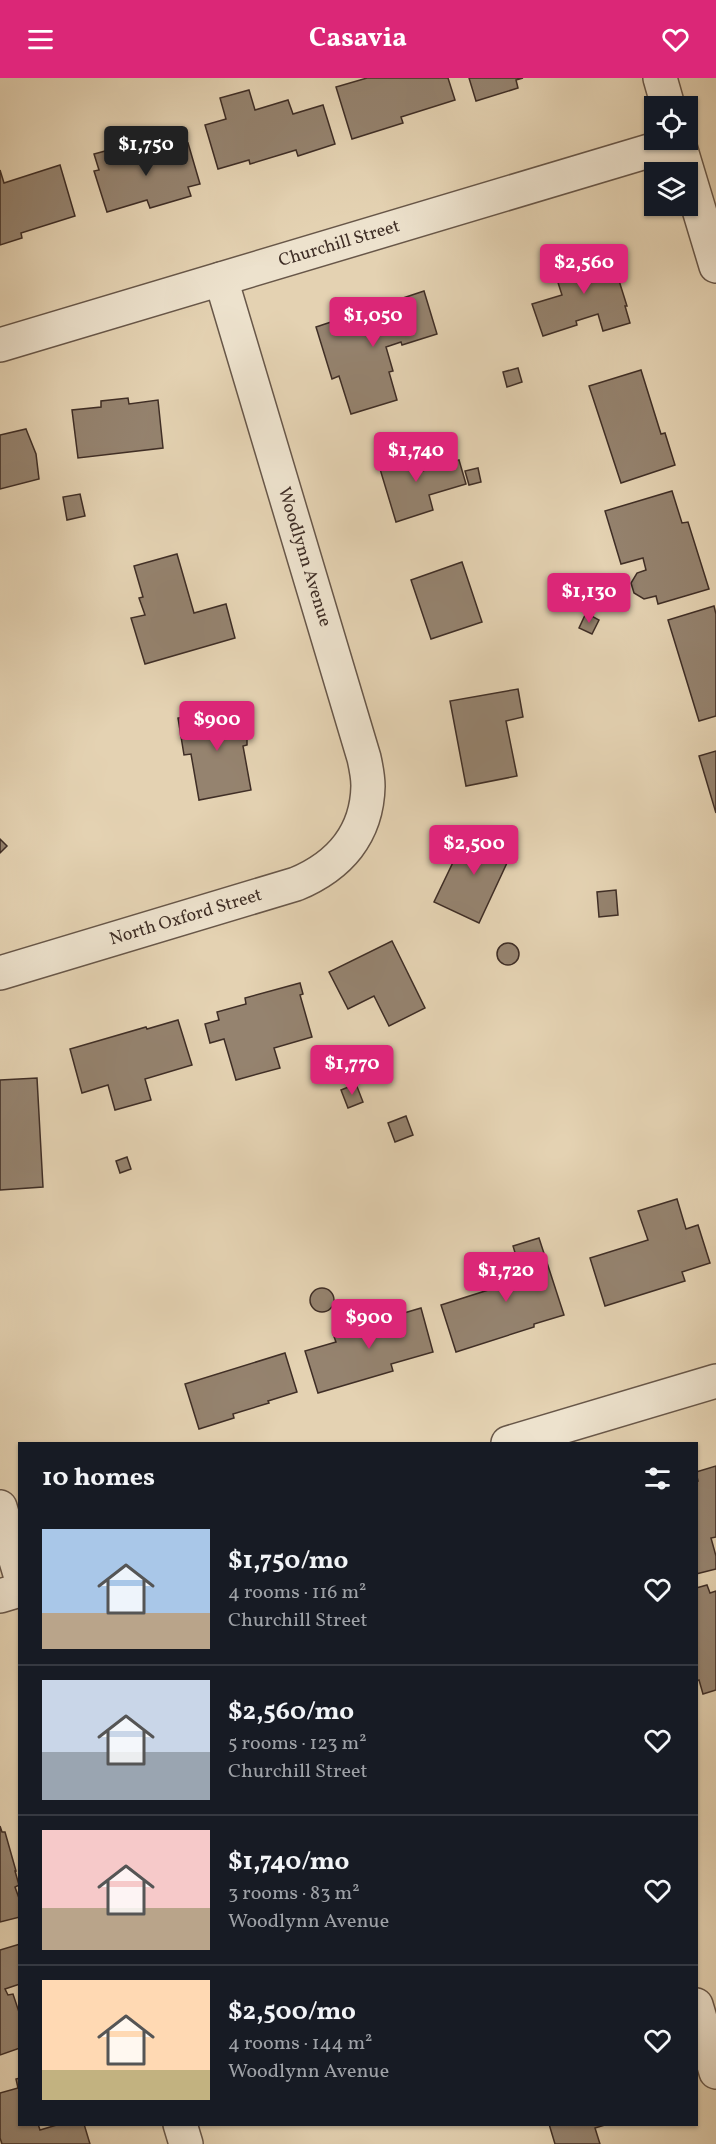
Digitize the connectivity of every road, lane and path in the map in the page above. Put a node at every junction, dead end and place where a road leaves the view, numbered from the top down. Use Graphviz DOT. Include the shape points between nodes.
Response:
graph roads {
  1 [pos="660,78"];
  2 [pos="665,96"];
  3 [pos="648,150"];
  4 [pos="681,150"];
  5 [pos="716,266"];
  6 [pos="221,279"];
  7 [pos="0,345"];
  8 [pos="356,835"];
  9 [pos="0,973"];
  10 [pos="716,1381"];
  11 [pos="521,1441"];
  12 [pos="0,1507"];
  13 [pos="18,1567"];
  14 [pos="18,1591"];
  15 [pos="0,1596"];
  16 [pos="698,2012"];
  17 [pos="716,2072"];
  18 [pos="181,2126"];
  19 [pos="186,2144"];
  1 -- 2 [label="street"];
  3 -- 6 [label="street, Churchill Street"];
  4 -- 5 [label="street"];
  6 -- 7 [label="street, Churchill Street"];
  6 -- 8 [label="street, Woodlynn Avenue" via="364,758 368,784 365,813"];
  8 -- 9 [label="street, North Oxford Street" via="338,859 296,884"];
  10 -- 11 [label="street"];
  12 -- 13 [label="street"];
  14 -- 15 [label="street"];
  16 -- 17 [label="street"];
  18 -- 19 [label="street"];
}
